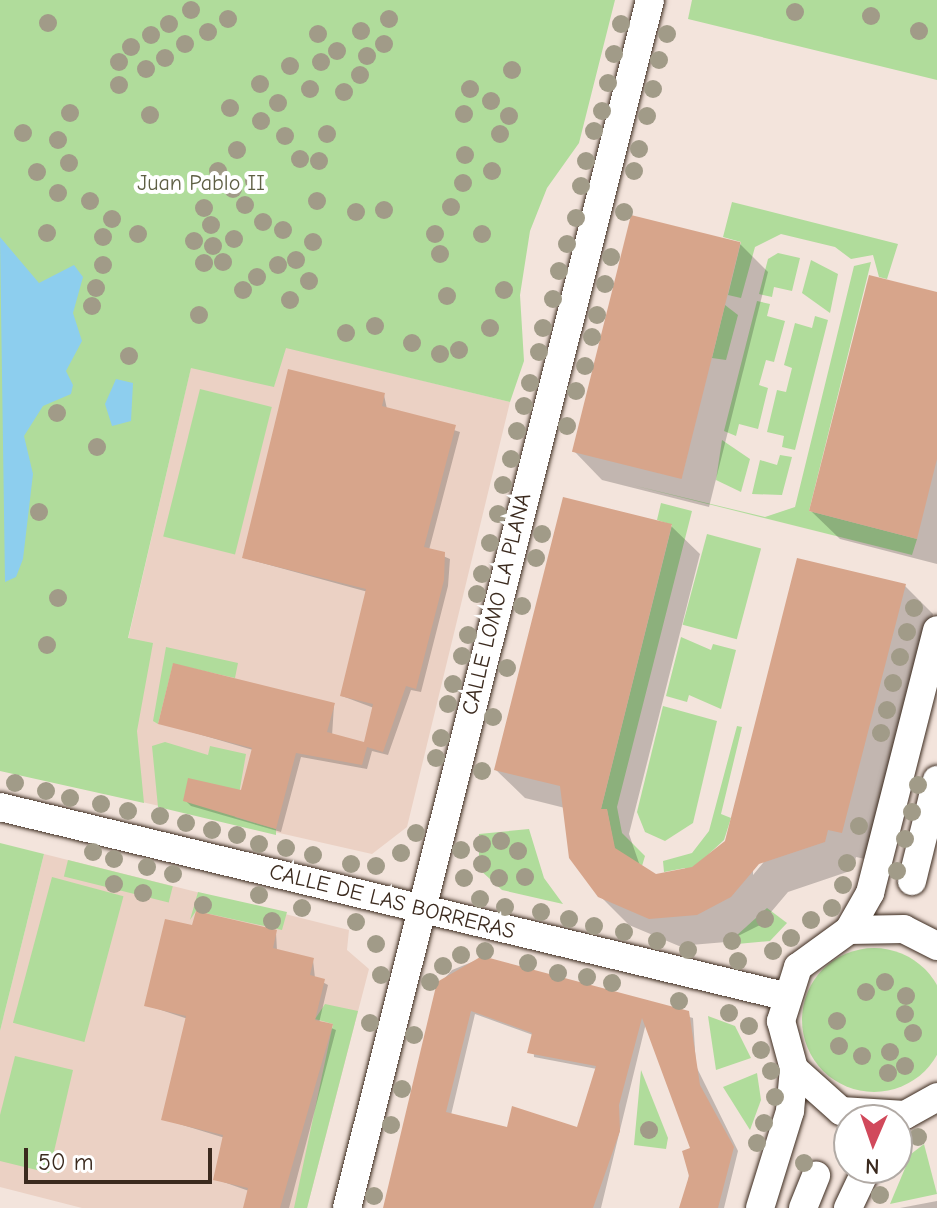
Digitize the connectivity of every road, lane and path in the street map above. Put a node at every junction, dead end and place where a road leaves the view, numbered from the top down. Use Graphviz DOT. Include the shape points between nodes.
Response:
graph roads {
  1 [pos="650,0"];
  2 [pos="937,630"];
  3 [pos="937,780"];
  4 [pos="0,807"];
  5 [pos="912,881"];
  6 [pos="421,908"];
  7 [pos="849,930"];
  8 [pos="937,946"];
  9 [pos="784,996"];
  10 [pos="794,1069"];
  11 [pos="937,1097"];
  12 [pos="833,1104"];
  13 [pos="913,1112"];
  14 [pos="816,1176"];
  15 [pos="859,1184"];
  16 [pos="347,1208"];
  17 [pos="760,1208"];
  18 [pos="803,1208"];
  19 [pos="848,1208"];
  1 -- 6 [label="street, CALLE LOMO LA PLANA"];
  2 -- 7 [label="street" via="870,893"];
  3 -- 5 [label="street"];
  4 -- 6 [label="street, CALLE DE LAS BORRERAS"];
  6 -- 9 [label="street, CALLE DE LAS BORRERAS"];
  6 -- 16 [label="street, CALLE LOMO LA PLANA"];
  7 -- 8 [label="street" via="904,929"];
  7 -- 9 [label="street" via="809,956"];
  9 -- 10 [label="street" via="782,1034"];
  10 -- 12 [label="street"];
  10 -- 17 [label="street" via="790,1111"];
  11 -- 13 [label="street"];
  14 -- 18 [label="street"];
  15 -- 19 [label="street"];
}
